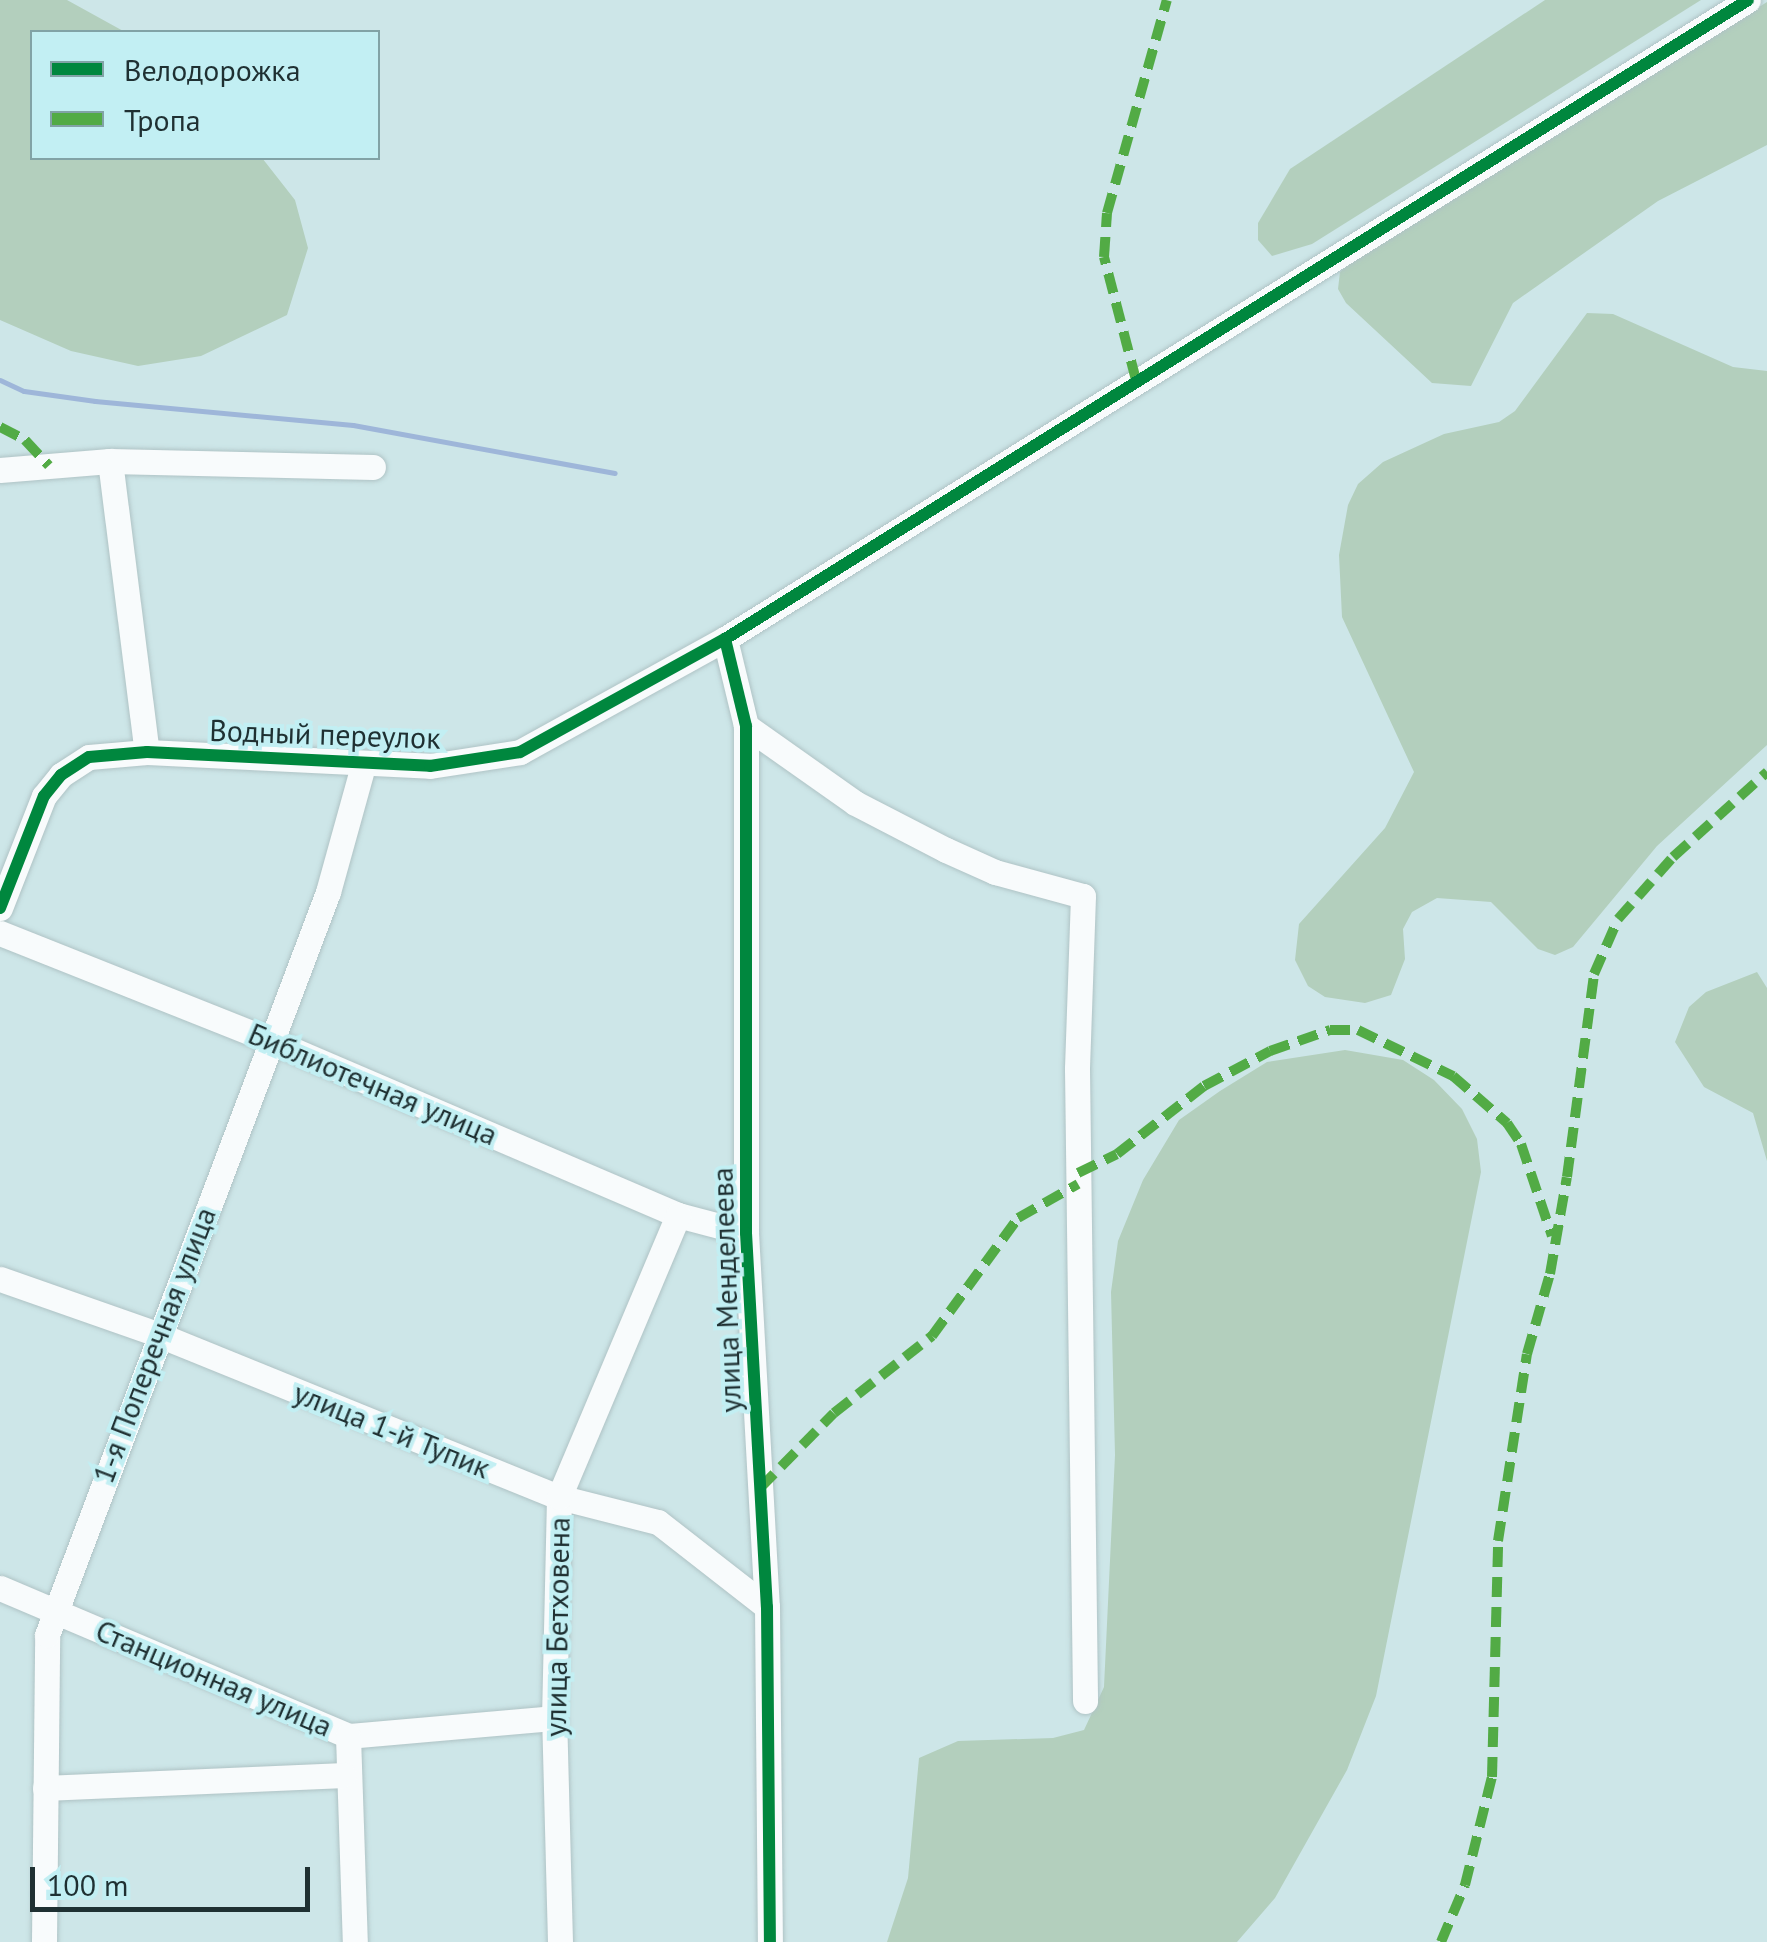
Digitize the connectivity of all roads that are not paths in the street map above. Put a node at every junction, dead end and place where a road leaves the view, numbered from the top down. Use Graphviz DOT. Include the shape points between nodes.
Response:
graph roads {
  1 [pos="1748,0"];
  2 [pos="110,462"];
  3 [pos="373,468"];
  4 [pos="0,470"];
  5 [pos="725,638"];
  6 [pos="746,726"];
  7 [pos="146,752"];
  8 [pos="362,766"];
  9 [pos="0,908"];
  10 [pos="0,933"];
  11 [pos="272,1040"];
  12 [pos="678,1215"];
  13 [pos="746,1234"];
  14 [pos="0,1279"];
  15 [pos="156,1334"];
  16 [pos="559,1497"];
  17 [pos="0,1588"];
  18 [pos="766,1608"];
  19 [pos="54,1609"];
  20 [pos="1086,1701"];
  21 [pos="554,1718"];
  22 [pos="348,1736"];
  23 [pos="344,1774"];
  24 [pos="45,1788"];
  25 [pos="44,1942"];
  26 [pos="355,1942"];
  27 [pos="560,1942"];
  28 [pos="770,1942"];
  1 -- 5 [label="street, Водный переулок"];
  2 -- 3 [label="street"];
  2 -- 4 [label="street"];
  2 -- 7 [label="street"];
  5 -- 6 [label="street, улица Менделеева"];
  5 -- 8 [label="street, Водный переулок" via="520,752 430,766"];
  6 -- 13 [label="street, улица Менделеева"];
  6 -- 20 [label="street" via="855,804 946,850 995,872 1083,896 1077,1069"];
  7 -- 8 [label="street, Водный переулок"];
  7 -- 9 [label="street, Водный переулок" via="108,753 76,764 44,796"];
  8 -- 11 [label="street, 1-я Поперечная улица" via="328,892"];
  10 -- 11 [label="street, Библиотечная улица"];
  11 -- 12 [label="street, Библиотечная улица"];
  11 -- 15 [label="street, 1-я Поперечная улица"];
  12 -- 13 [label="street, Библиотечная улица"];
  12 -- 16 [label="street, улица Бетховена"];
  13 -- 18 [label="street, улица Менделеева"];
  14 -- 15 [label="street, улица 1-й Тупик"];
  15 -- 16 [label="street, улица 1-й Тупик"];
  15 -- 19 [label="street, 1-я Поперечная улица"];
  16 -- 18 [label="street, улица 1-й Тупик" via="672,1530"];
  16 -- 21 [label="street, улица Бетховена"];
  17 -- 19 [label="street, Станционная улица"];
  18 -- 28 [label="street, улица Менделеева"];
  19 -- 22 [label="street, Станционная улица"];
  19 -- 24 [label="street, 1-я Поперечная улица" via="47,1635"];
  21 -- 22 [label="street, Станционная улица"];
  21 -- 27 [label="street, улица Бетховена"];
  22 -- 23 [label="street"];
  23 -- 24 [label="street"];
  23 -- 26 [label="street"];
  24 -- 25 [label="street, 1-я Поперечная улица"];
}
